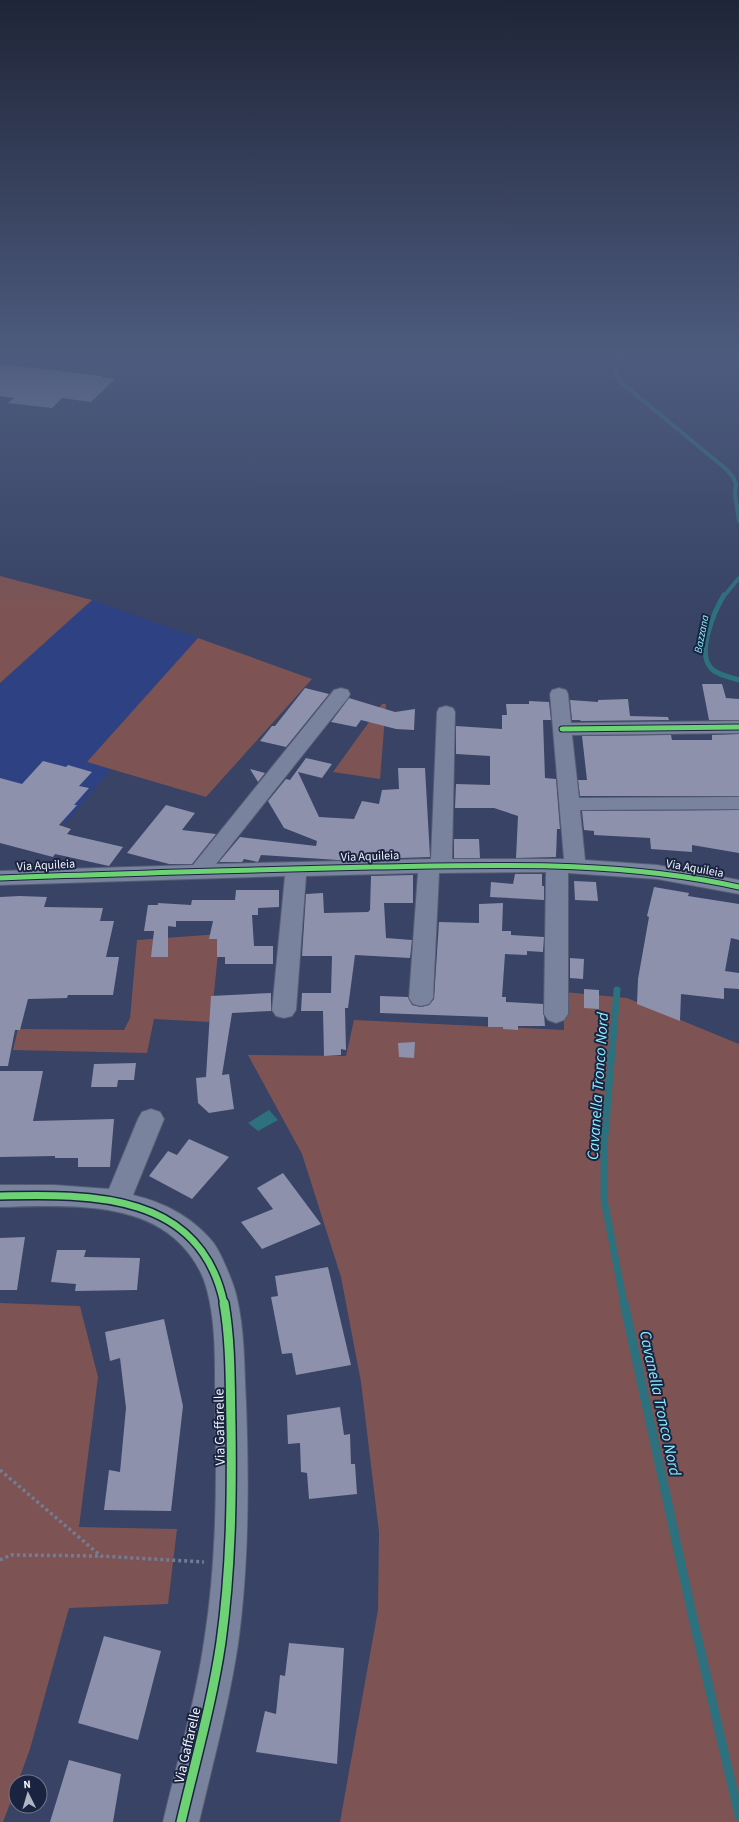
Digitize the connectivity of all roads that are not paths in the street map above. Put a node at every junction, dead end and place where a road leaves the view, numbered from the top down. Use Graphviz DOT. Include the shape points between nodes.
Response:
graph roads {
  1 [pos="341,694"];
  2 [pos="559,694"];
  3 [pos="446,712"];
  4 [pos="739,727"];
  5 [pos="562,729"];
  6 [pos="739,803"];
  7 [pos="569,804"];
  8 [pos="435,865"];
  9 [pos="566,866"];
  10 [pos="296,870"];
  11 [pos="198,873"];
  12 [pos="0,878"];
  13 [pos="739,888"];
  14 [pos="421,998"];
  15 [pos="284,1010"];
  16 [pos="556,1014"];
  17 [pos="151,1119"];
  18 [pos="0,1196"];
  19 [pos="117,1201"];
  20 [pos="181,1822"];
  1 -- 11 [label="street"];
  2 -- 5 [label="street"];
  3 -- 8 [label="street"];
  4 -- 5 [label="street"];
  5 -- 7 [label="street"];
  6 -- 7 [label="street"];
  7 -- 9 [label="street"];
  8 -- 9 [label="street, Via Aquileia"];
  8 -- 10 [label="street, Via Aquileia"];
  8 -- 14 [label="street"];
  9 -- 13 [label="street, Via Aquileia" via="678,874"];
  9 -- 16 [label="street"];
  10 -- 11 [label="street, Via Aquileia"];
  10 -- 15 [label="street"];
  11 -- 12 [label="street, Via Aquileia"];
  17 -- 19 [label="street"];
  18 -- 19 [label="street, Via Gaffarelle" via="42,1195"];
  19 -- 20 [label="street, Via Gaffarelle" via="146,1209 180,1228 203,1250 222,1291 228,1328 233,1459 229,1564 221,1642"];
}
